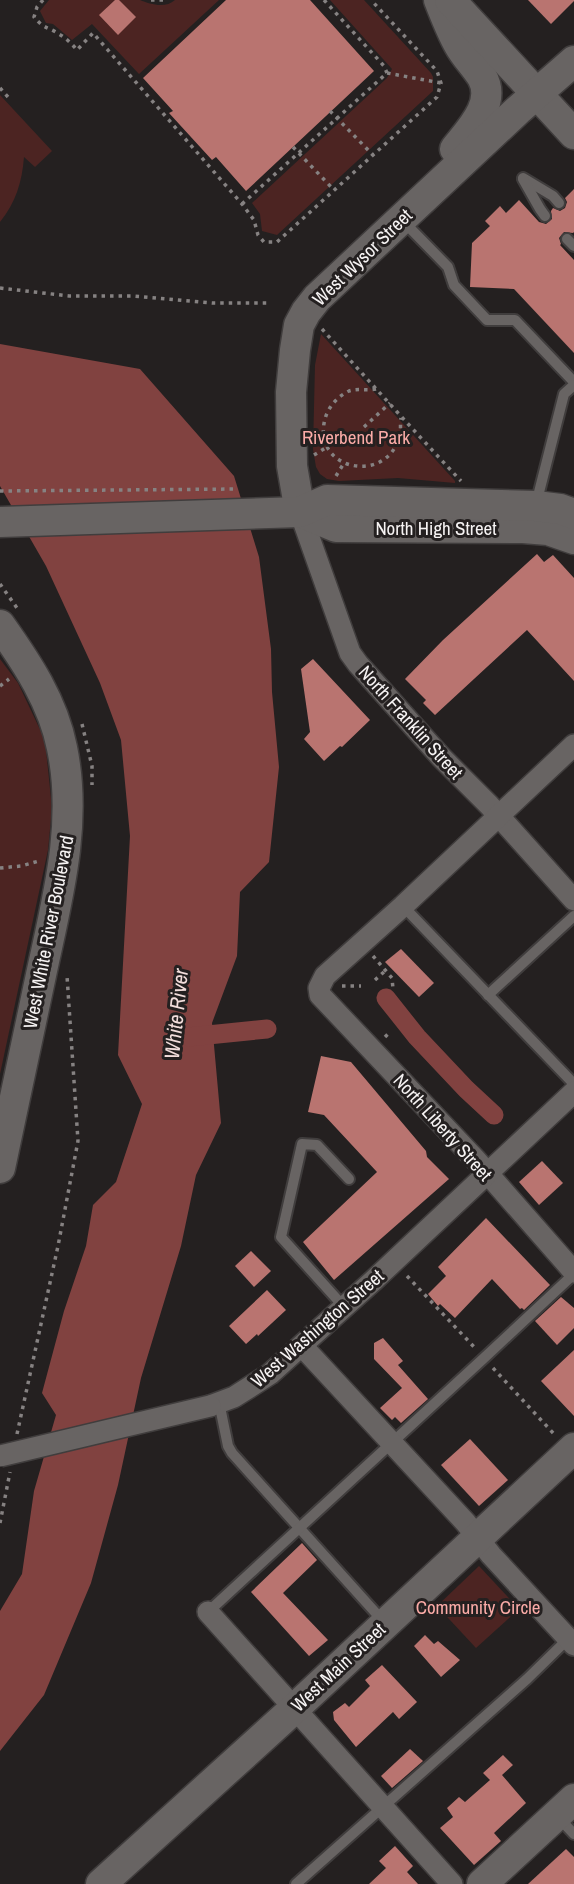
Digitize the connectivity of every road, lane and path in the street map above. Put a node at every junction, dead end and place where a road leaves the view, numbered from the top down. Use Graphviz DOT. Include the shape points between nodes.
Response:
graph roads {
  1 [pos="43,0"];
  2 [pos="151,0"];
  3 [pos="166,0"];
  4 [pos="324,0"];
  5 [pos="372,0"];
  6 [pos="439,0"];
  7 [pos="450,0"];
  8 [pos="574,61"];
  9 [pos="387,73"];
  10 [pos="441,83"];
  11 [pos="0,88"];
  12 [pos="537,94"];
  13 [pos="8,97"];
  14 [pos="330,111"];
  15 [pos="336,117"];
  16 [pos="574,134"];
  17 [pos="293,147"];
  18 [pos="298,152"];
  19 [pos="373,155"];
  20 [pos="334,190"];
  21 [pos="559,203"];
  22 [pos="242,204"];
  23 [pos="411,211"];
  24 [pos="545,216"];
  25 [pos="0,288"];
  26 [pos="267,303"];
  27 [pos="320,328"];
  28 [pos="574,384"];
  29 [pos="376,389"];
  30 [pos="390,402"];
  31 [pos="401,418"];
  32 [pos="364,426"];
  33 [pos="327,447"];
  34 [pos="309,458"];
  35 [pos="344,463"];
  36 [pos="332,484"];
  37 [pos="463,487"];
  38 [pos="0,491"];
  39 [pos="251,501"];
  40 [pos="536,506"];
  41 [pos="300,512"];
  42 [pos="574,514"];
  43 [pos="0,522"];
  44 [pos="574,539"];
  45 [pos="0,584"];
  46 [pos="11,620"];
  47 [pos="79,718"];
  48 [pos="574,745"];
  49 [pos="92,790"];
  50 [pos="497,816"];
  51 [pos="43,860"];
  52 [pos="0,868"];
  53 [pos="574,900"];
  54 [pos="403,906"];
  55 [pos="574,916"];
  56 [pos="370,953"];
  57 [pos="69,967"];
  58 [pos="385,971"];
  59 [pos="376,980"];
  60 [pos="328,983"];
  61 [pos="361,986"];
  62 [pos="393,989"];
  63 [pos="488,995"];
  64 [pos="574,1084"];
  65 [pos="574,1092"];
  66 [pos="0,1168"];
  67 [pos="486,1174"];
  68 [pos="349,1180"];
  69 [pos="574,1273"];
  70 [pos="344,1307"];
  71 [pos="302,1346"];
  72 [pos="215,1404"];
  73 [pos="16,1440"];
  74 [pos="391,1443"];
  75 [pos="573,1451"];
  76 [pos="5,1462"];
  77 [pos="0,1522"];
  78 [pos="299,1527"];
  79 [pos="477,1537"];
  80 [pos="208,1612"];
  81 [pos="385,1623"];
  82 [pos="572,1639"];
  83 [pos="295,1708"];
  84 [pos="383,1807"];
  85 [pos="568,1816"];
  86 [pos="106,1882"];
  87 [pos="296,1884"];
  88 [pos="452,1884"];
  89 [pos="482,1884"];
  1 -- 22 [label="path" via="34,17 43,27 64,36 77,50 93,33"];
  2 -- 3 [label="path"];
  4 -- 9 [label="path"];
  5 -- 10 [label="path" via="437,71"];
  6 -- 23 [label="main road" via="459,46 483,78 486,96 480,116"];
  7 -- 12 [label="main road"];
  8 -- 12 [label="main road, West Wysor Street"];
  9 -- 10 [label="path"];
  9 -- 15 [label="path"];
  10 -- 19 [label="path" via="437,97"];
  11 -- 13 [label="path"];
  12 -- 16 [label="main road"];
  12 -- 23 [label="main road, West Wysor Street"];
  14 -- 15 [label="path"];
  15 -- 18 [label="path"];
  15 -- 19 [label="path"];
  17 -- 18 [label="path"];
  18 -- 20 [label="path"];
  18 -- 22 [label="path"];
  19 -- 20 [label="path"];
  20 -- 22 [label="path" via="277,242 264,242"];
  21 -- 24 [label="lane" via="523,178"];
  23 -- 28 [label="lane" via="448,267 454,285 487,320 515,320"];
  23 -- 41 [label="main road, West Wysor Street" via="317,298 299,325 292,466"];
  25 -- 26 [label="path" via="69,296"];
  27 -- 29 [label="path"];
  28 -- 40 [label="lane" via="564,394"];
  29 -- 30 [label="path"];
  29 -- 33 [label="path" via="350,391 332,404 324,422"];
  30 -- 31 [label="path"];
  30 -- 32 [label="path"];
  31 -- 35 [label="path" via="400,435 384,459 357,467"];
  31 -- 37 [label="path"];
  33 -- 34 [label="path"];
  33 -- 35 [label="path"];
  35 -- 36 [label="path"];
  38 -- 39 [label="path"];
  39 -- 41 [label="main road, North High Street"];
  39 -- 43 [label="main road, North High Street" via="128,517"];
  40 -- 41 [label="main road, North High Street" via="327,500"];
  40 -- 42 [label="main road, North High Street"];
  41 -- 44 [label="main road, North High Street" via="336,527 523,528"];
  41 -- 50 [label="street, North Franklin Street" via="350,653"];
  45 -- 46 [label="path"];
  46 -- 66 [label="main road, West White River Boulevard" via="21,655 48,702 62,748 69,799 56,905"];
  47 -- 49 [label="path" via="92,766"];
  48 -- 50 [label="street"];
  50 -- 53 [label="street, North Franklin Street"];
  50 -- 54 [label="street"];
  51 -- 52 [label="path"];
  54 -- 60 [label="street"];
  54 -- 63 [label="lane"];
  55 -- 63 [label="lane"];
  56 -- 58 [label="path"];
  57 -- 73 [label="path" via="66,979 78,1141"];
  58 -- 59 [label="path"];
  58 -- 62 [label="path" via="392,978"];
  60 -- 61 [label="path"];
  60 -- 67 [label="street, North Liberty Street" via="319,988 320,995"];
  63 -- 64 [label="lane"];
  65 -- 67 [label="street, West Washington Street"];
  67 -- 69 [label="street, North Liberty Street"];
  67 -- 70 [label="street, West Washington Street"];
  68 -- 70 [label="lane" via="317,1145 302,1144 281,1237"];
  69 -- 74 [label="lane"];
  70 -- 71 [label="street, West Washington Street"];
  71 -- 72 [label="street, West Washington Street" via="262,1380"];
  71 -- 74 [label="street"];
  72 -- 76 [label="street, West Washington Street, bridge"];
  72 -- 78 [label="lane" via="232,1453"];
  74 -- 78 [label="lane"];
  74 -- 79 [label="street"];
  75 -- 79 [label="main road, West Main Street"];
  76 -- 77 [label="path"];
  78 -- 80 [label="lane"];
  78 -- 81 [label="lane"];
  79 -- 81 [label="main road, West Main Street"];
  79 -- 82 [label="street"];
  80 -- 83 [label="street"];
  81 -- 83 [label="main road, West Main Street"];
  82 -- 84 [label="lane"];
  83 -- 84 [label="street"];
  83 -- 86 [label="main road, West Main Street"];
  84 -- 87 [label="lane"];
  84 -- 88 [label="street"];
  85 -- 89 [label="main road"];
}
